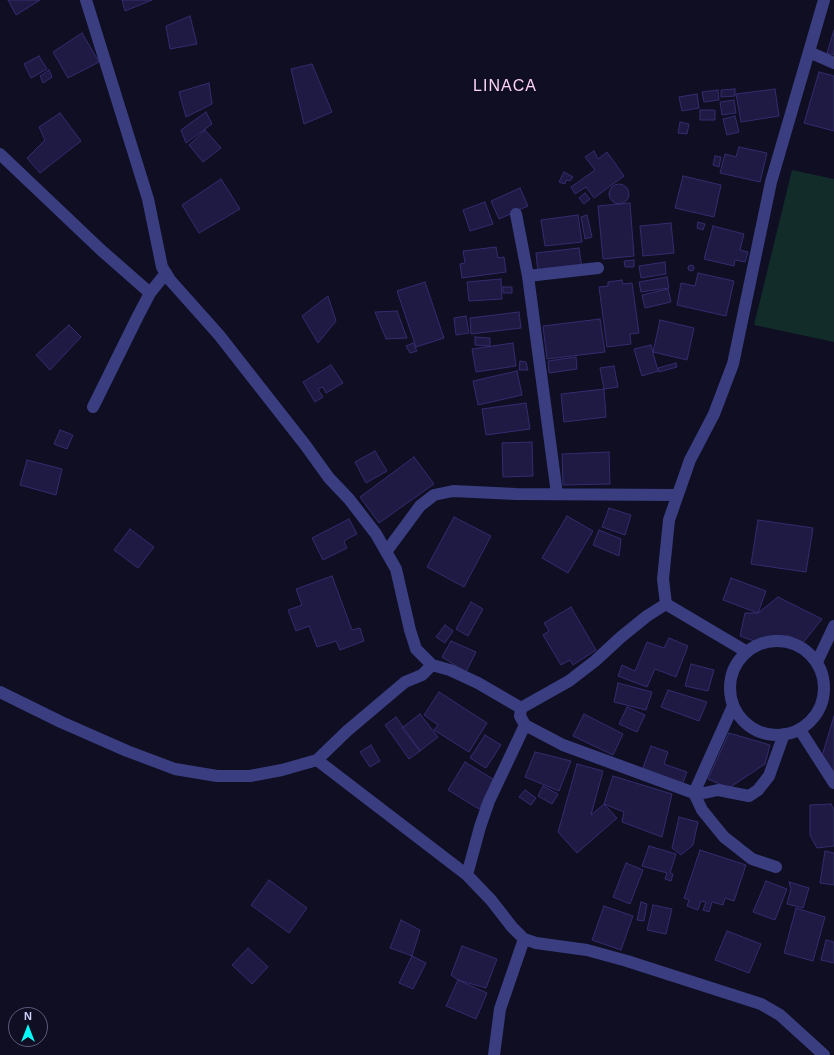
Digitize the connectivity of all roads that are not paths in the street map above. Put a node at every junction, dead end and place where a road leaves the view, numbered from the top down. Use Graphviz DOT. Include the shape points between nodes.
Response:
graph roads {
  1 [pos="86,0"];
  2 [pos="824,0"];
  3 [pos="809,52"];
  4 [pos="834,63"];
  5 [pos="0,154"];
  6 [pos="516,214"];
  7 [pos="598,268"];
  8 [pos="166,273"];
  9 [pos="528,276"];
  10 [pos="150,293"];
  11 [pos="93,408"];
  12 [pos="557,494"];
  13 [pos="677,495"];
  14 [pos="386,552"];
  15 [pos="666,604"];
  16 [pos="834,626"];
  17 [pos="747,652"];
  18 [pos="817,662"];
  19 [pos="432,664"];
  20 [pos="0,692"];
  21 [pos="733,706"];
  22 [pos="521,708"];
  23 [pos="525,726"];
  24 [pos="800,730"];
  25 [pos="784,734"];
  26 [pos="317,760"];
  27 [pos="834,783"];
  28 [pos="694,793"];
  29 [pos="776,867"];
  30 [pos="467,875"];
  31 [pos="524,939"];
  32 [pos="494,1055"];
  33 [pos="824,1055"];
  1 -- 8 [label="street" via="148,199 162,266"];
  2 -- 3 [label="street"];
  3 -- 4 [label="street"];
  3 -- 13 [label="street" via="771,182 733,364 714,414 690,460"];
  5 -- 10 [label="street"];
  6 -- 9 [label="street"];
  7 -- 9 [label="street"];
  8 -- 10 [label="street"];
  8 -- 14 [label="street" via="220,335 329,478 376,534"];
  9 -- 12 [label="street"];
  10 -- 11 [label="street"];
  12 -- 13 [label="street"];
  12 -- 14 [label="street" via="454,491 434,495 420,506"];
  13 -- 15 [label="street" via="669,520 664,579"];
  14 -- 19 [label="street" via="396,569 416,649"];
  15 -- 17 [label="street"];
  15 -- 22 [label="street" via="647,616 569,681"];
  16 -- 18 [label="street"];
  17 -- 18 [label="street" via="764,643 784,641 802,648"];
  17 -- 21 [label="street" via="734,668 730,686"];
  18 -- 24 [label="street" via="824,680 823,700 815,717"];
  19 -- 22 [label="street" via="478,683"];
  19 -- 26 [label="street" via="422,675 405,682"];
  20 -- 26 [label="street" via="61,722 175,769 217,776 250,776"];
  21 -- 25 [label="street" via="744,722 761,732"];
  21 -- 28 [label="street"];
  22 -- 23 [label="street" via="520,716"];
  23 -- 28 [label="street" via="563,746"];
  23 -- 30 [label="street" via="489,801"];
  24 -- 25 [label="street"];
  24 -- 27 [label="street"];
  25 -- 28 [label="street" via="769,776 758,790 749,796 718,790"];
  26 -- 30 [label="street"];
  28 -- 29 [label="street" via="709,821 724,837 752,859"];
  30 -- 31 [label="street"];
  31 -- 32 [label="street" via="500,1009"];
  31 -- 33 [label="street" via="587,950 761,1004 780,1015"];
}
